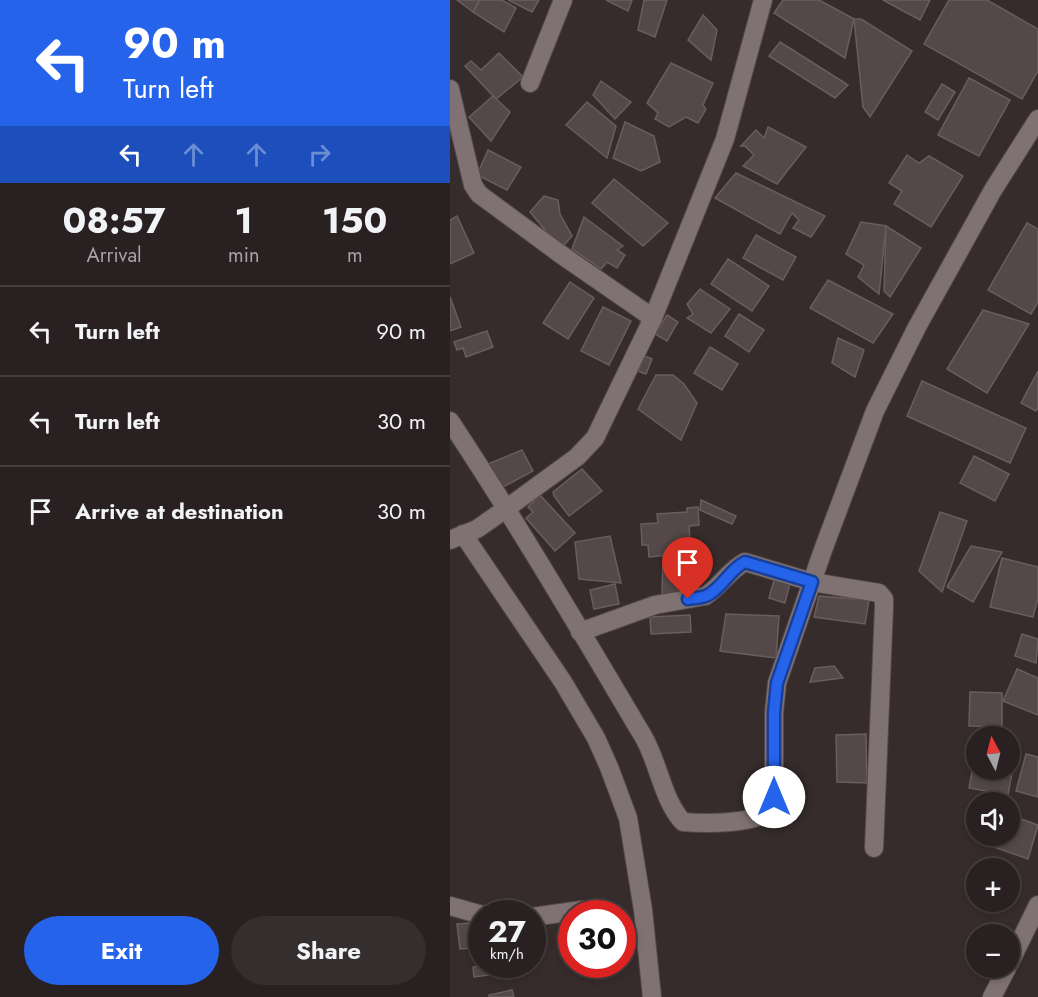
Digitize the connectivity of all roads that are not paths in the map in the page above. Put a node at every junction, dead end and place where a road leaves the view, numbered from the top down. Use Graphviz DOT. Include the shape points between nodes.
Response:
graph roads {
  1 [pos="562,0"];
  2 [pos="763,0"];
  3 [pos="530,83"];
  4 [pos="450,89"];
  5 [pos="1038,119"];
  6 [pos="653,318"];
  7 [pos="450,421"];
  8 [pos="507,508"];
  9 [pos="457,537"];
  10 [pos="812,582"];
  11 [pos="580,632"];
  12 [pos="874,848"];
  13 [pos="1038,905"];
  14 [pos="450,906"];
  15 [pos="468,911"];
  16 [pos="1020,942"];
  17 [pos="1002,978"];
  18 [pos="652,997"];
  19 [pos="992,997"];
  1 -- 3 [label="street"];
  2 -- 6 [label="street" via="725,139"];
  4 -- 6 [label="street" via="478,194"];
  5 -- 10 [label="street" via="993,190 875,411"];
  6 -- 8 [label="street" via="595,438 577,457"];
  7 -- 8 [label="street"];
  8 -- 9 [label="street" via="477,529"];
  8 -- 11 [label="street"];
  9 -- 18 [label="street" via="563,682 609,767 628,818"];
  10 -- 11 [label="street" via="745,562 705,596 655,604"];
  10 -- 11 [label="street" via="777,683 774,797 769,812 758,818 683,822 674,812 650,748"];
  10 -- 12 [label="street" via="879,593 884,599"];
  13 -- 16 [label="street"];
  14 -- 15 [label="street"];
  17 -- 19 [label="street"];
}
